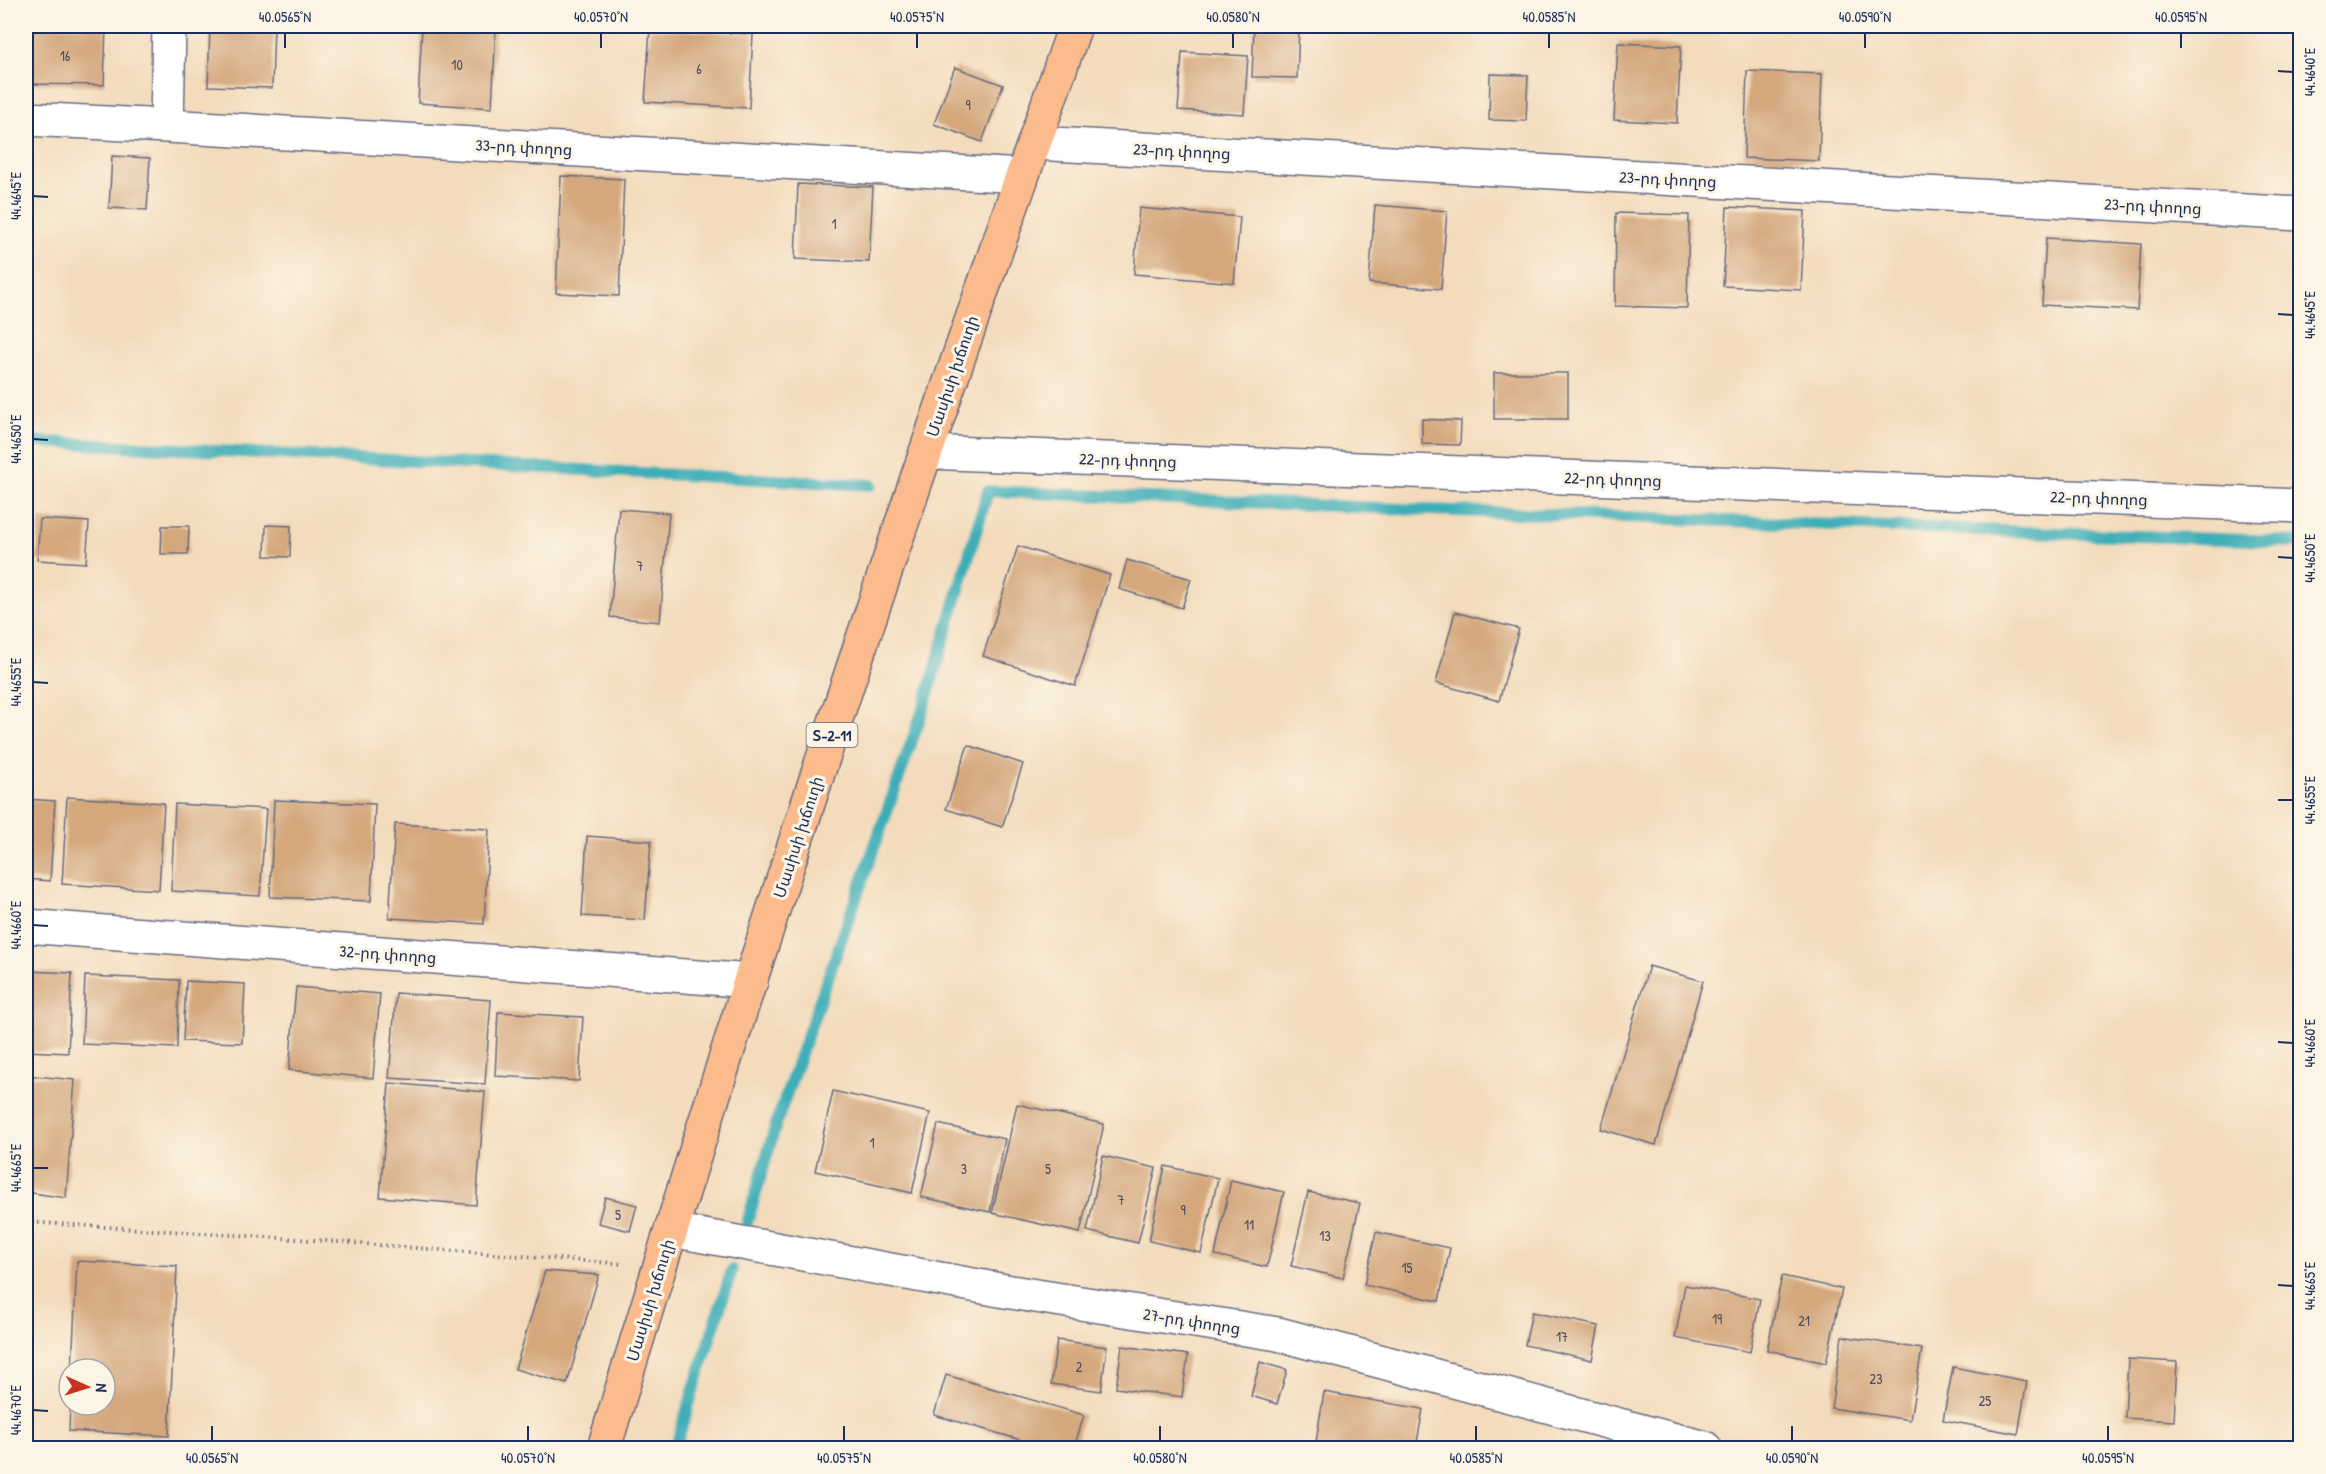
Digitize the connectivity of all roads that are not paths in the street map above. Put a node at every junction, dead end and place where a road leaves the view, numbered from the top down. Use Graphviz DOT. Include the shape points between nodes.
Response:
graph roads {
  1 [pos="170,26"];
  2 [pos="1075,26"];
  3 [pos="26,119"];
  4 [pos="167,126"];
  5 [pos="1035,143"];
  6 [pos="1022,176"];
  7 [pos="2301,214"];
  8 [pos="926,452"];
  9 [pos="2301,506"];
  10 [pos="26,926"];
  11 [pos="751,981"];
  12 [pos="671,1230"];
  13 [pos="604,1449"];
  14 [pos="1705,1449"];
  1 -- 4 [label="street"];
  2 -- 5 [label="main road, Մասիսի խճուղի / Տ-2-11"];
  3 -- 4 [label="street, 33-րդ փողոց"];
  4 -- 6 [label="street, 33-րդ փողոց"];
  5 -- 6 [label="main road, Մասիսի խճուղի / Տ-2-11"];
  5 -- 7 [label="street, 23-րդ փողոց"];
  6 -- 8 [label="main road, Մասիսի խճուղի / Տ-2-11"];
  8 -- 9 [label="street, 22-րդ փողոց"];
  8 -- 11 [label="main road, Մասիսի խճուղի / Տ-2-11"];
  10 -- 11 [label="street, 32-րդ փողոց"];
  11 -- 12 [label="main road, Մասիսի խճուղի / Տ-2-11"];
  12 -- 13 [label="main road, Մասիսի խճուղի / Տ-2-11"];
  12 -- 14 [label="street, 27-րդ փողոց" via="1011,1292 1278,1334"];
}
